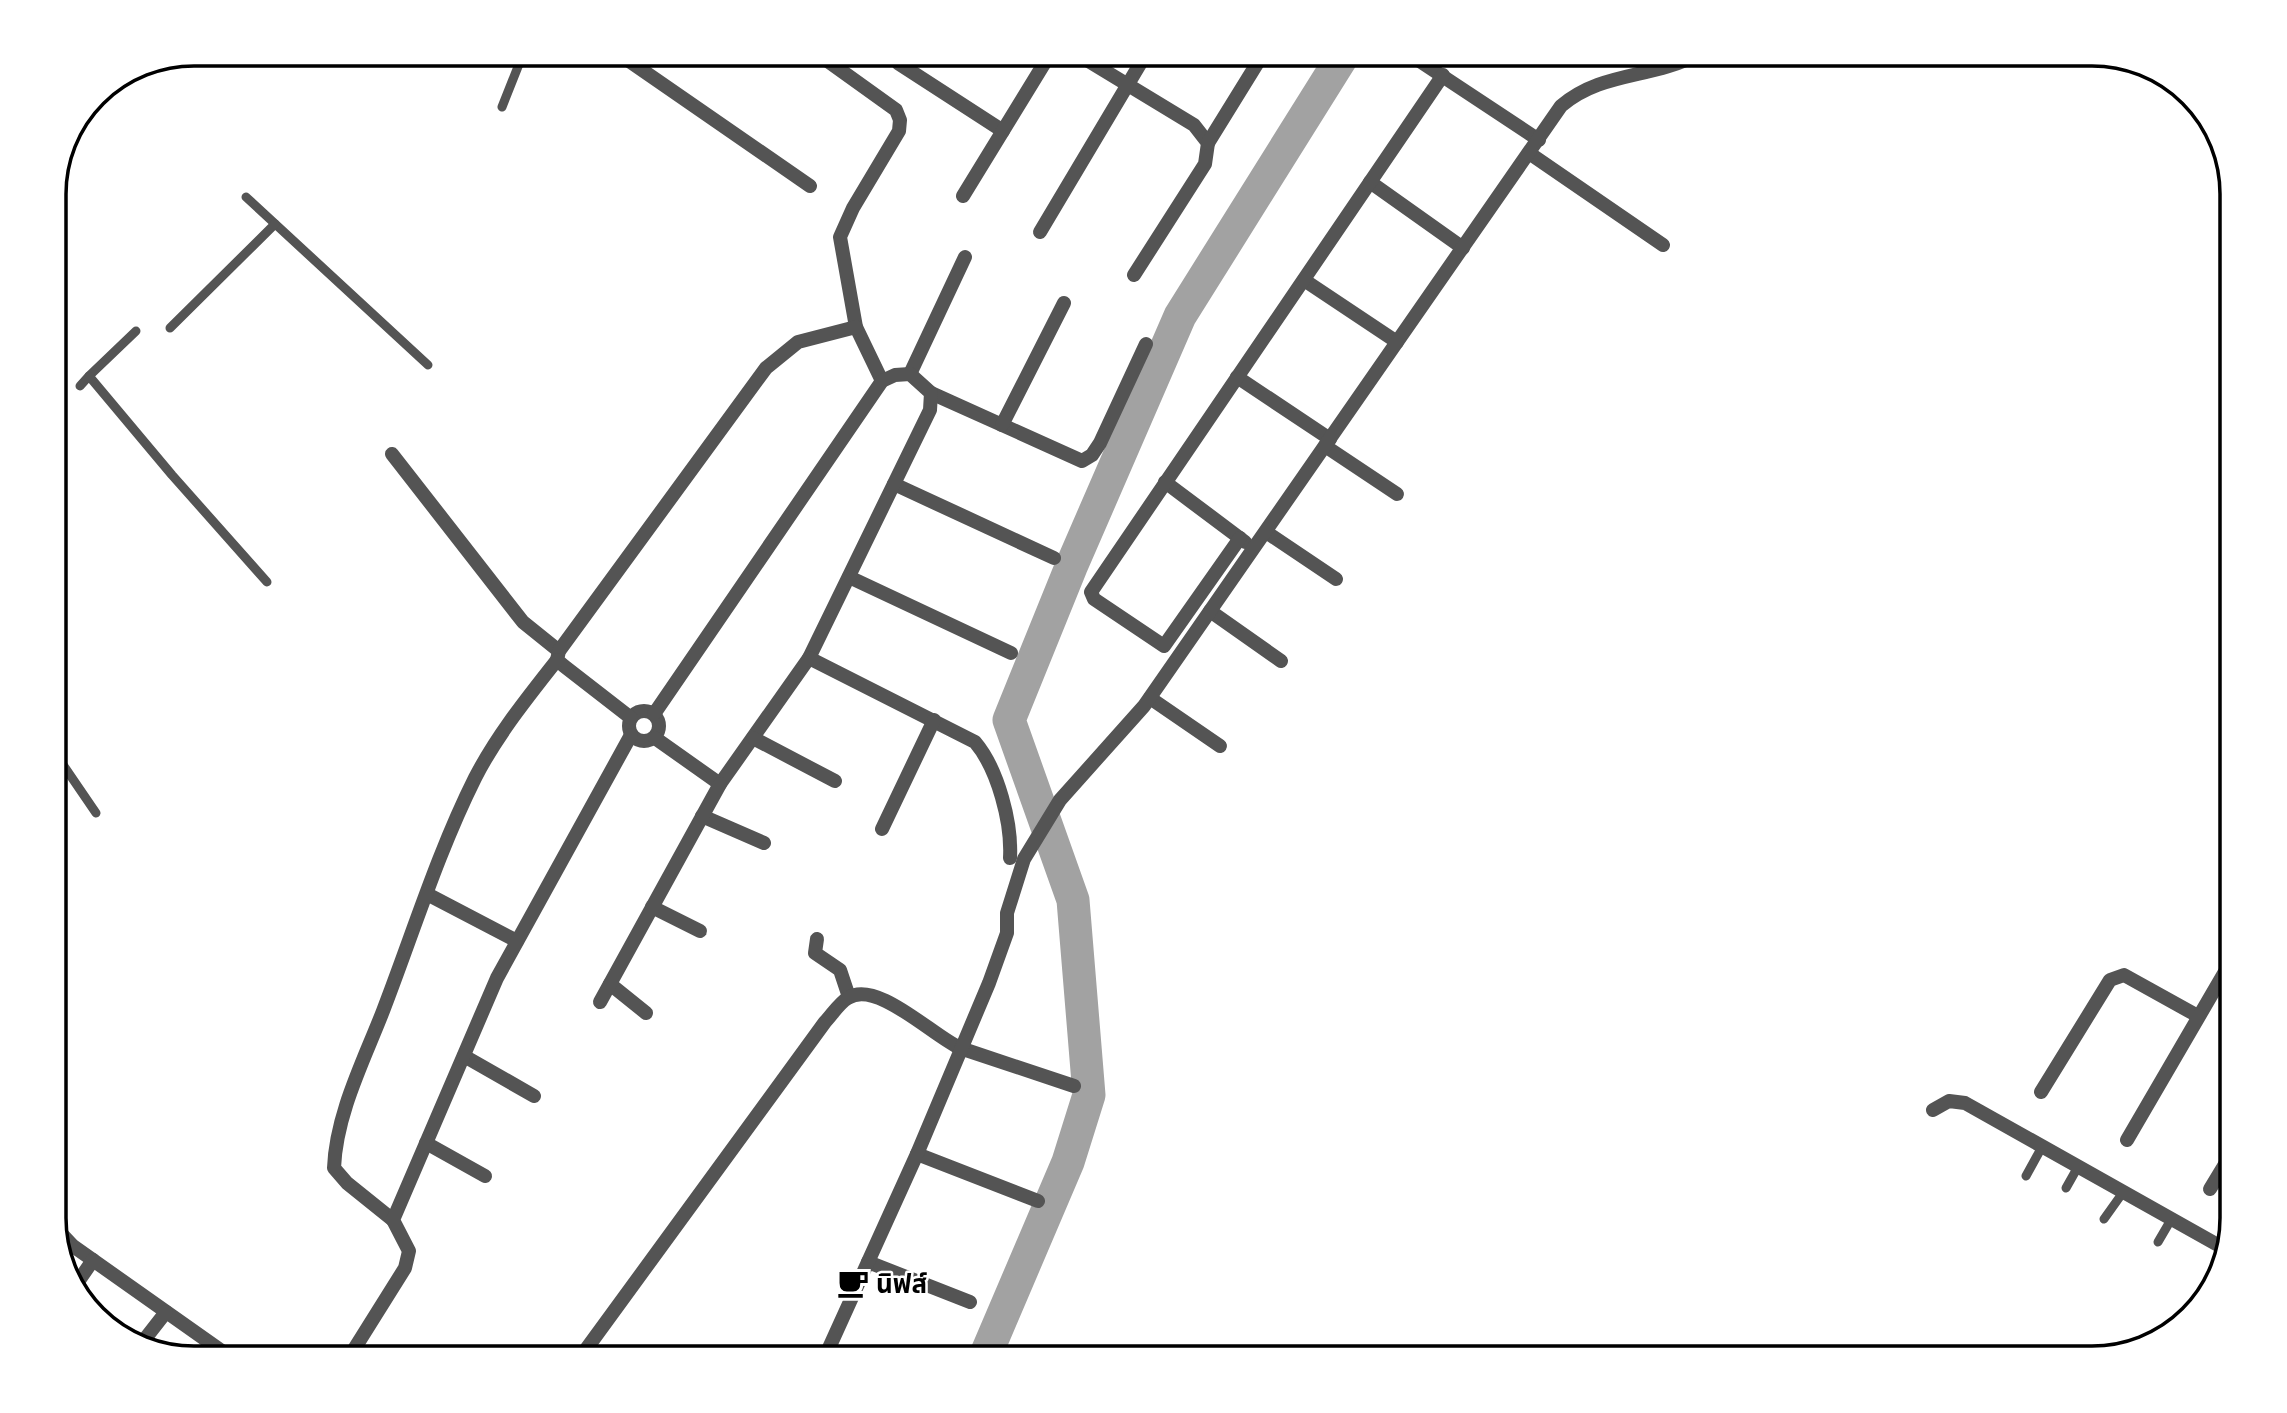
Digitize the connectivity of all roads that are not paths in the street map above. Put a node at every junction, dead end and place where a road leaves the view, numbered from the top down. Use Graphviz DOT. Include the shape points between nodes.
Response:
graph roads {
  1 [pos="1255,66"];
  2 [pos="1429,66"];
  3 [pos="1667,66"];
  4 [pos="518,67"];
  5 [pos="637,67"];
  6 [pos="836,67"];
  7 [pos="904,67"];
  8 [pos="1042,67"];
  9 [pos="1099,67"];
  10 [pos="1139,67"];
  11 [pos="1443,75"];
  12 [pos="1129,83"];
  13 [pos="502,107"];
  14 [pos="1003,131"];
  15 [pos="1539,140"];
  16 [pos="1208,143"];
  17 [pos="1530,153"];
  18 [pos="1370,182"];
  19 [pos="810,186"];
  20 [pos="963,196"];
  21 [pos="246,197"];
  22 [pos="275,224"];
  23 [pos="1040,232"];
  24 [pos="1663,245"];
  25 [pos="1463,248"];
  26 [pos="965,257"];
  27 [pos="1134,275"];
  28 [pos="1304,279"];
  29 [pos="1064,303"];
  30 [pos="856,327"];
  31 [pos="170,328"];
  32 [pos="136,331"];
  33 [pos="1397,342"];
  34 [pos="1146,344"];
  35 [pos="428,365"];
  36 [pos="910,374"];
  37 [pos="89,376"];
  38 [pos="1237,377"];
  39 [pos="883,381"];
  40 [pos="80,386"];
  41 [pos="932,393"];
  42 [pos="1002,425"];
  43 [pos="1328,442"];
  44 [pos="393,454"];
  45 [pos="1165,482"];
  46 [pos="894,484"];
  47 [pos="1397,494"];
  48 [pos="1266,531"];
  49 [pos="1240,538"];
  50 [pos="1254,548"];
  51 [pos="1054,558"];
  52 [pos="849,577"];
  53 [pos="1336,579"];
  54 [pos="267,582"];
  55 [pos="1210,611"];
  56 [pos="1011,653"];
  57 [pos="558,655"];
  58 [pos="809,658"];
  59 [pos="1281,661"];
  60 [pos="1150,698"];
  61 [pos="654,714"];
  62 [pos="631,718"];
  63 [pos="934,720"];
  64 [pos="631,735"];
  65 [pos="655,738"];
  66 [pos="753,738"];
  67 [pos="1220,746"];
  68 [pos="67,771"];
  69 [pos="835,781"];
  70 [pos="720,784"];
  71 [pos="96,813"];
  72 [pos="702,816"];
  73 [pos="882,829"];
  74 [pos="764,844"];
  75 [pos="1017,859"];
  76 [pos="427,894"];
  77 [pos="652,907"];
  78 [pos="699,931"];
  79 [pos="817,939"];
  80 [pos="517,941"];
  81 [pos="2220,980"];
  82 [pos="610,984"];
  83 [pos="849,996"];
  84 [pos="600,1002"];
  85 [pos="646,1013"];
  86 [pos="2198,1016"];
  87 [pos="960,1048"];
  88 [pos="464,1056"];
  89 [pos="1074,1086"];
  90 [pos="2041,1092"];
  91 [pos="534,1096"];
  92 [pos="1933,1110"];
  93 [pos="2127,1140"];
  94 [pos="426,1143"];
  95 [pos="2043,1145"];
  96 [pos="917,1154"];
  97 [pos="2079,1165"];
  98 [pos="2220,1172"];
  99 [pos="485,1175"];
  100 [pos="2026,1176"];
  101 [pos="2066,1188"];
  102 [pos="2210,1189"];
  103 [pos="2124,1191"];
  104 [pos="1038,1201"];
  105 [pos="2172,1218"];
  106 [pos="2104,1219"];
  107 [pos="393,1220"];
  108 [pos="69,1242"];
  109 [pos="2158,1242"];
  110 [pos="2217,1244"];
  111 [pos="93,1260"];
  112 [pos="868,1262"];
  113 [pos="81,1277"];
  114 [pos="970,1303"];
  115 [pos="166,1312"];
  116 [pos="146,1337"];
  117 [pos="214,1346"];
  118 [pos="356,1346"];
  119 [pos="588,1346"];
  120 [pos="830,1346"];
  1 -- 16 [label="street"];
  2 -- 11 [label="street"];
  3 -- 15 [label="street" via="1580,90 1561,106"];
  4 -- 13 [label="lane"];
  5 -- 19 [label="street"];
  6 -- 30 [label="street" via="896,110 900,120 899,131 840,237"];
  7 -- 14 [label="street"];
  8 -- 14 [label="street"];
  9 -- 12 [label="street"];
  10 -- 12 [label="street"];
  11 -- 15 [label="street"];
  11 -- 18 [label="street"];
  12 -- 16 [label="street" via="1194,125"];
  12 -- 23 [label="street"];
  14 -- 20 [label="street"];
  15 -- 17 [label="street"];
  16 -- 27 [label="street" via="1205,164"];
  17 -- 24 [label="street"];
  17 -- 25 [label="street"];
  18 -- 25 [label="street"];
  18 -- 28 [label="street"];
  21 -- 22 [label="lane"];
  22 -- 31 [label="lane"];
  22 -- 35 [label="lane"];
  25 -- 33 [label="street"];
  26 -- 36 [label="street"];
  28 -- 33 [label="street"];
  28 -- 38 [label="street"];
  29 -- 42 [label="street"];
  30 -- 39 [label="street"];
  30 -- 57 [label="street" via="798,342 766,368"];
  32 -- 37 [label="lane"];
  33 -- 43 [label="street"];
  34 -- 42 [label="street" via="1100,443 1082,461"];
  36 -- 39 [label="street"];
  36 -- 41 [label="street"];
  37 -- 40 [label="lane"];
  37 -- 54 [label="lane"];
  38 -- 43 [label="street"];
  38 -- 45 [label="street"];
  39 -- 61 [label="street"];
  41 -- 42 [label="street"];
  41 -- 46 [label="street" via="930,410"];
  43 -- 47 [label="street"];
  43 -- 48 [label="street"];
  44 -- 57 [label="street" via="523,622"];
  45 -- 49 [label="street"];
  45 -- 49 [label="street" via="1091,592 1094,599 1164,646"];
  46 -- 51 [label="street"];
  46 -- 52 [label="street"];
  48 -- 50 [label="street"];
  48 -- 53 [label="street"];
  49 -- 50 [label="street"];
  50 -- 55 [label="street"];
  52 -- 56 [label="street"];
  52 -- 58 [label="street"];
  55 -- 59 [label="street"];
  55 -- 60 [label="street"];
  57 -- 62 [label="street"];
  57 -- 76 [label="street" via="475,777"];
  58 -- 63 [label="street"];
  58 -- 66 [label="street"];
  60 -- 67 [label="street"];
  60 -- 75 [label="street" via="1060,800"];
  61 -- 62 [label="street" via="646,710"];
  61 -- 65 [label="street" via="660,730"];
  62 -- 64 [label="street"];
  63 -- 73 [label="street"];
  63 -- 75 [label="street" via="975,742 985,753"];
  64 -- 65 [label="street" via="638,741"];
  64 -- 80 [label="street"];
  65 -- 70 [label="street"];
  66 -- 69 [label="street"];
  66 -- 70 [label="street"];
  68 -- 71 [label="lane"];
  70 -- 72 [label="street"];
  72 -- 74 [label="street"];
  72 -- 77 [label="street"];
  75 -- 87 [label="street" via="1007,933"];
  76 -- 80 [label="street"];
  76 -- 107 [label="street" via="335,1149 334,1168"];
  77 -- 78 [label="street"];
  77 -- 82 [label="street"];
  79 -- 83 [label="street" via="815,953 840,970"];
  80 -- 88 [label="street"];
  81 -- 86 [label="street"];
  82 -- 84 [label="street"];
  82 -- 85 [label="street"];
  83 -- 87 [label="street" via="867,993 886,999"];
  83 -- 119 [label="street" via="825,1022"];
  86 -- 90 [label="street" via="2124,975 2116,975"];
  86 -- 93 [label="street"];
  87 -- 89 [label="street"];
  87 -- 96 [label="street"];
  88 -- 91 [label="street"];
  88 -- 94 [label="street"];
  92 -- 95 [label="street" via="1957,1100"];
  94 -- 99 [label="street"];
  94 -- 107 [label="street"];
  95 -- 97 [label="street"];
  95 -- 100 [label="lane"];
  96 -- 104 [label="street"];
  96 -- 112 [label="street"];
  97 -- 101 [label="lane"];
  97 -- 103 [label="street"];
  98 -- 102 [label="street"];
  103 -- 105 [label="street"];
  103 -- 106 [label="lane"];
  105 -- 109 [label="lane"];
  105 -- 110 [label="street"];
  107 -- 118 [label="street" via="410,1251 405,1268"];
  108 -- 111 [label="street"];
  111 -- 113 [label="street"];
  111 -- 115 [label="street"];
  112 -- 114 [label="street"];
  112 -- 120 [label="street"];
  115 -- 116 [label="street"];
  115 -- 117 [label="street"];
}
